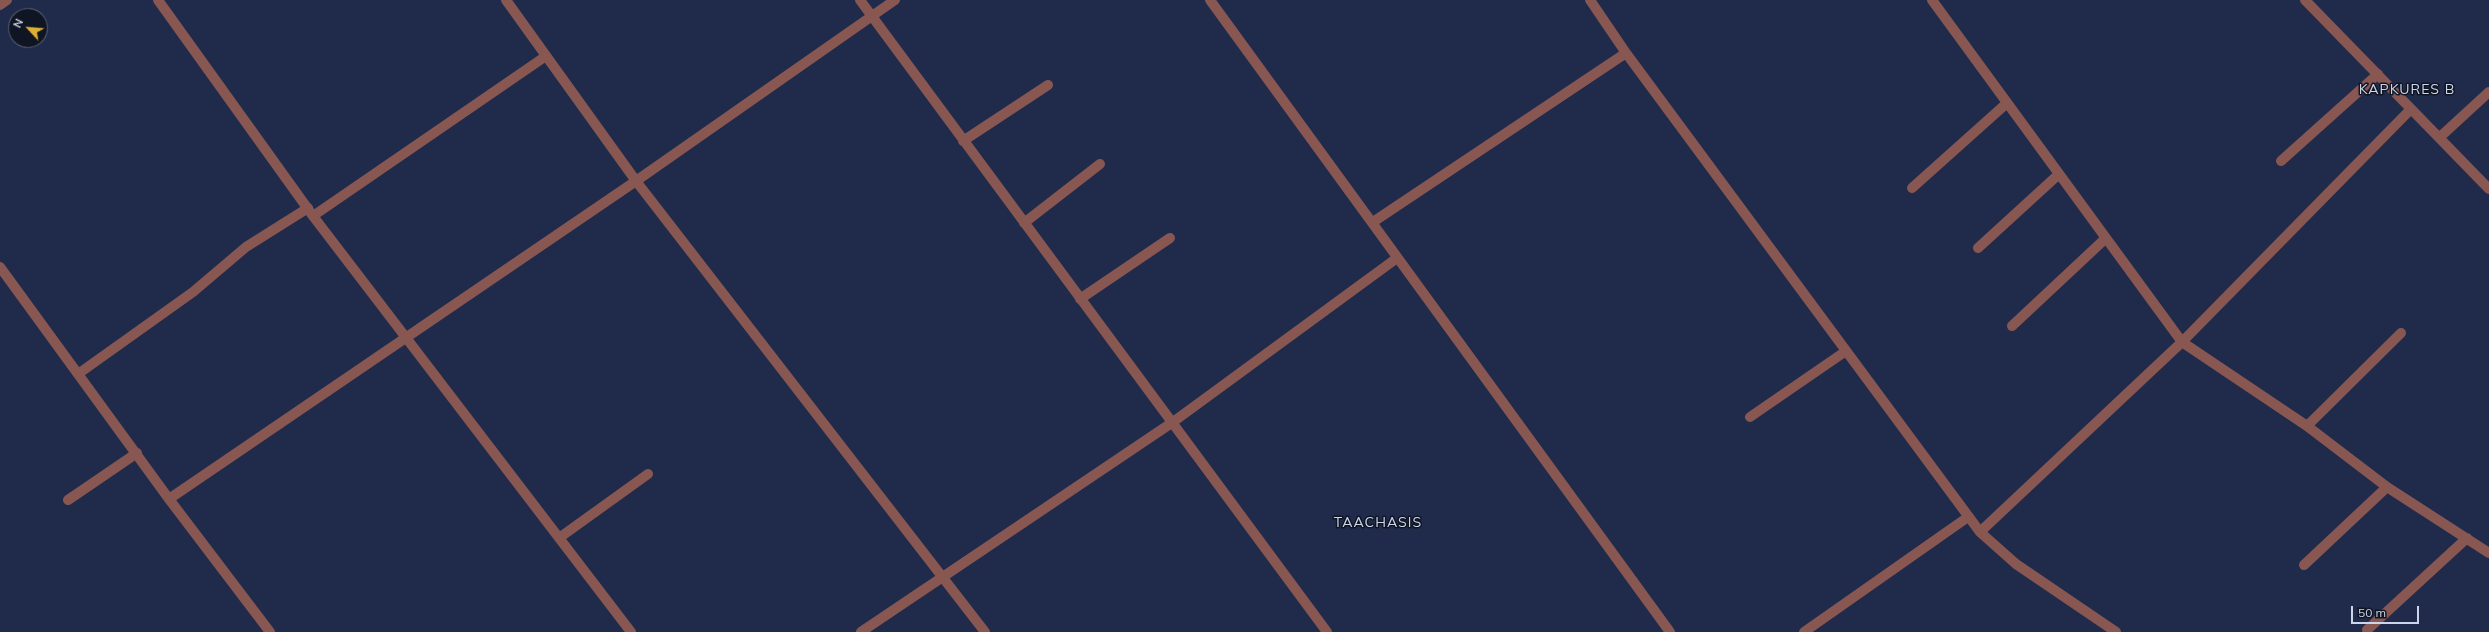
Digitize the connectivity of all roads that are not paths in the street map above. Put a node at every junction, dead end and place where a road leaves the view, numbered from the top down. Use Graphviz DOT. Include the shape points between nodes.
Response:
graph roads {
  1 [pos="7,0"];
  2 [pos="158,0"];
  3 [pos="506,0"];
  4 [pos="860,0"];
  5 [pos="895,0"];
  6 [pos="1210,0"];
  7 [pos="1590,0"];
  8 [pos="1932,0"];
  9 [pos="2305,0"];
  10 [pos="0,5"];
  11 [pos="871,16"];
  12 [pos="1626,53"];
  13 [pos="546,56"];
  14 [pos="2378,74"];
  15 [pos="1048,85"];
  16 [pos="2489,92"];
  17 [pos="2007,103"];
  18 [pos="2410,110"];
  19 [pos="2440,137"];
  20 [pos="963,141"];
  21 [pos="2281,161"];
  22 [pos="1100,164"];
  23 [pos="2059,174"];
  24 [pos="636,181"];
  25 [pos="1912,188"];
  26 [pos="2489,189"];
  27 [pos="310,212"];
  28 [pos="1373,222"];
  29 [pos="1024,224"];
  30 [pos="1170,238"];
  31 [pos="2106,238"];
  32 [pos="1978,248"];
  33 [pos="1397,258"];
  34 [pos="0,267"];
  35 [pos="1080,299"];
  36 [pos="2012,326"];
  37 [pos="2401,333"];
  38 [pos="405,337"];
  39 [pos="2182,342"];
  40 [pos="1846,351"];
  41 [pos="78,374"];
  42 [pos="1750,417"];
  43 [pos="1173,422"];
  44 [pos="2308,426"];
  45 [pos="137,454"];
  46 [pos="648,474"];
  47 [pos="2387,488"];
  48 [pos="169,499"];
  49 [pos="68,500"];
  50 [pos="1968,517"];
  51 [pos="1980,532"];
  52 [pos="559,538"];
  53 [pos="2467,538"];
  54 [pos="2489,553"];
  55 [pos="2304,565"];
  56 [pos="943,576"];
  57 [pos="2367,630"];
  58 [pos="270,632"];
  59 [pos="631,632"];
  60 [pos="861,632"];
  61 [pos="985,632"];
  62 [pos="1327,632"];
  63 [pos="1670,632"];
  64 [pos="1804,632"];
  65 [pos="2116,632"];
  1 -- 10 [label="street"];
  2 -- 27 [label="street"];
  3 -- 13 [label="street"];
  4 -- 11 [label="street"];
  5 -- 11 [label="street"];
  6 -- 28 [label="street"];
  7 -- 12 [label="street"];
  8 -- 17 [label="street"];
  9 -- 14 [label="street"];
  11 -- 20 [label="street"];
  11 -- 24 [label="street"];
  12 -- 28 [label="street"];
  12 -- 40 [label="street"];
  13 -- 24 [label="street"];
  13 -- 27 [label="street"];
  14 -- 18 [label="street"];
  14 -- 21 [label="street"];
  15 -- 20 [label="street"];
  16 -- 19 [label="street"];
  17 -- 23 [label="street"];
  17 -- 25 [label="street"];
  18 -- 19 [label="street"];
  18 -- 39 [label="street"];
  19 -- 26 [label="street"];
  20 -- 29 [label="street"];
  22 -- 29 [label="street"];
  23 -- 31 [label="street"];
  23 -- 32 [label="street"];
  24 -- 38 [label="street"];
  24 -- 56 [label="street"];
  27 -- 38 [label="street"];
  27 -- 41 [label="street" via="246,247 194,292"];
  28 -- 33 [label="street"];
  29 -- 35 [label="street"];
  30 -- 35 [label="street"];
  31 -- 36 [label="street"];
  31 -- 39 [label="street"];
  33 -- 43 [label="street"];
  33 -- 63 [label="street"];
  34 -- 41 [label="street"];
  35 -- 43 [label="street"];
  37 -- 44 [label="street"];
  38 -- 48 [label="street"];
  38 -- 52 [label="street"];
  39 -- 44 [label="street"];
  39 -- 51 [label="street"];
  40 -- 42 [label="street"];
  40 -- 50 [label="street"];
  41 -- 45 [label="street"];
  43 -- 56 [label="street"];
  43 -- 62 [label="street"];
  44 -- 47 [label="street"];
  45 -- 48 [label="street"];
  45 -- 49 [label="street"];
  46 -- 52 [label="street"];
  47 -- 53 [label="street"];
  47 -- 55 [label="street"];
  48 -- 58 [label="street"];
  50 -- 51 [label="street"];
  50 -- 64 [label="street"];
  51 -- 65 [label="street" via="2016,564"];
  52 -- 59 [label="street"];
  53 -- 54 [label="street"];
  53 -- 57 [label="street"];
  56 -- 60 [label="street"];
  56 -- 61 [label="street"];
}
